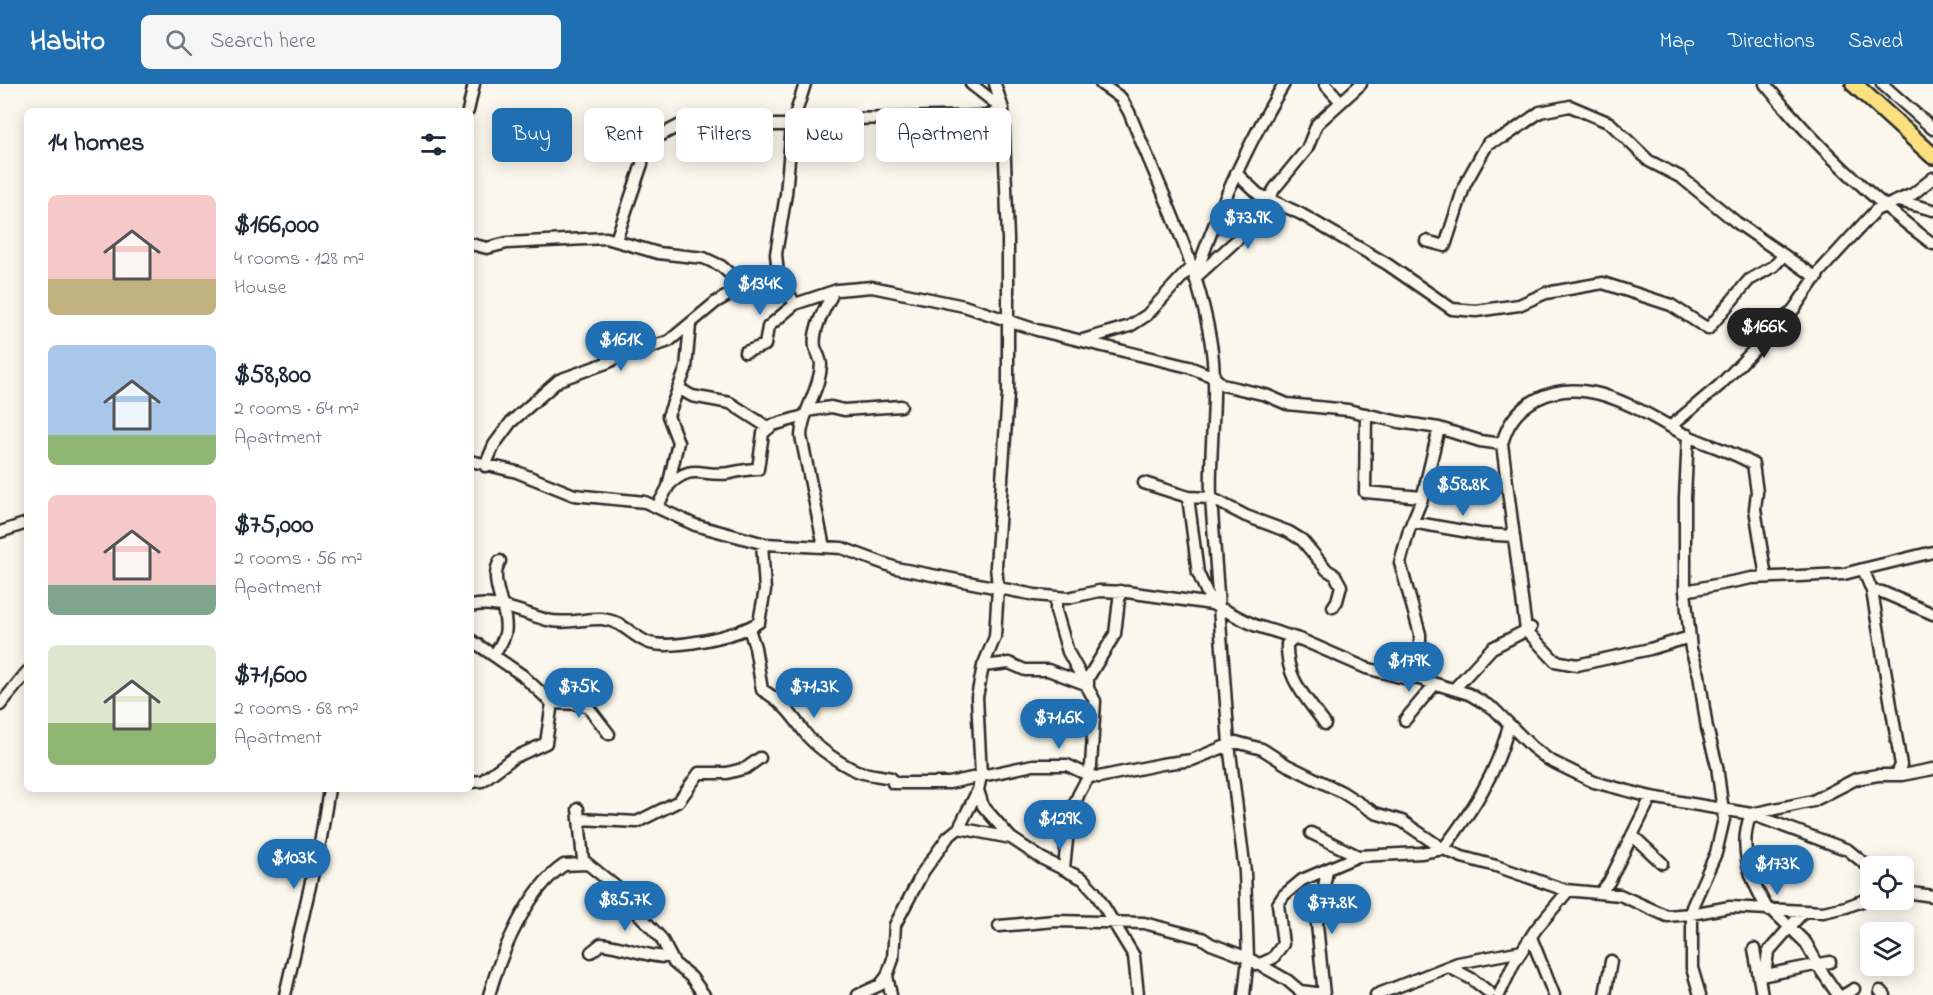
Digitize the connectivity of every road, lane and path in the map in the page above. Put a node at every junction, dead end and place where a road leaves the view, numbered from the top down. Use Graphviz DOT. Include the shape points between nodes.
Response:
graph roads {
  1 [pos="474,84"];
  2 [pos="805,84"];
  3 [pos="971,84"];
  4 [pos="1101,84"];
  5 [pos="1284,84"];
  6 [pos="1325,84"];
  7 [pos="1361,84"];
  8 [pos="1765,84"];
  9 [pos="1854,84"];
  10 [pos="1882,84"];
  11 [pos="998,86"];
  12 [pos="1341,102"];
  13 [pos="469,108"];
  14 [pos="797,108"];
  15 [pos="1002,108"];
  16 [pos="1003,108"];
  17 [pos="785,125"];
  18 [pos="1933,129"];
  19 [pos="1933,156"];
  20 [pos="789,162"];
  21 [pos="1005,162"];
  22 [pos="1236,173"];
  23 [pos="1933,178"];
  24 [pos="1268,199"];
  25 [pos="1899,201"];
  26 [pos="1884,207"];
  27 [pos="1933,210"];
  28 [pos="616,240"];
  29 [pos="1426,241"];
  30 [pos="1933,244"];
  31 [pos="474,245"];
  32 [pos="1784,255"];
  33 [pos="1193,273"];
  34 [pos="778,276"];
  35 [pos="1816,278"];
  36 [pos="755,280"];
  37 [pos="834,291"];
  38 [pos="795,304"];
  39 [pos="1006,320"];
  40 [pos="690,324"];
  41 [pos="1126,328"];
  42 [pos="1082,340"];
  43 [pos="1127,351"];
  44 [pos="745,352"];
  45 [pos="1214,377"];
  46 [pos="680,389"];
  47 [pos="901,406"];
  48 [pos="805,414"];
  49 [pos="1366,414"];
  50 [pos="1671,426"];
  51 [pos="769,428"];
  52 [pos="1439,428"];
  53 [pos="1688,435"];
  54 [pos="1502,444"];
  55 [pos="474,462"];
  56 [pos="485,466"];
  57 [pos="1144,483"];
  58 [pos="668,487"];
  59 [pos="1188,497"];
  60 [pos="1422,497"];
  61 [pos="1211,498"];
  62 [pos="657,507"];
  63 [pos="1412,522"];
  64 [pos="24,524"];
  65 [pos="0,532"];
  66 [pos="1513,536"];
  67 [pos="762,543"];
  68 [pos="824,548"];
  69 [pos="1933,552"];
  70 [pos="500,561"];
  71 [pos="1863,569"];
  72 [pos="1766,577"];
  73 [pos="998,587"];
  74 [pos="1120,591"];
  75 [pos="1685,591"];
  76 [pos="1872,591"];
  77 [pos="1056,597"];
  78 [pos="474,605"];
  79 [pos="1216,606"];
  80 [pos="504,607"];
  81 [pos="1333,607"];
  82 [pos="1933,614"];
  83 [pos="749,629"];
  84 [pos="1528,629"];
  85 [pos="1690,637"];
  86 [pos="1294,638"];
  87 [pos="474,642"];
  88 [pos="494,655"];
  89 [pos="983,666"];
  90 [pos="24,676"];
  91 [pos="1416,678"];
  92 [pos="1435,684"];
  93 [pos="1088,686"];
  94 [pos="1455,688"];
  95 [pos="552,703"];
  96 [pos="0,705"];
  97 [pos="1405,720"];
  98 [pos="1325,724"];
  99 [pos="1509,725"];
  100 [pos="609,734"];
  101 [pos="1228,744"];
  102 [pos="760,758"];
  103 [pos="1933,769"];
  104 [pos="1897,774"];
  105 [pos="981,776"];
  106 [pos="1089,776"];
  107 [pos="474,782"];
  108 [pos="978,790"];
  109 [pos="329,792"];
  110 [pos="1651,797"];
  111 [pos="1724,810"];
  112 [pos="1751,814"];
  113 [pos="958,828"];
  114 [pos="1311,834"];
  115 [pos="1632,835"];
  116 [pos="1011,838"];
  117 [pos="1443,849"];
  118 [pos="1359,856"];
  119 [pos="1860,860"];
  120 [pos="1662,863"];
  121 [pos="586,864"];
  122 [pos="1064,869"];
  123 [pos="1327,871"];
  124 [pos="1568,891"];
  125 [pos="1601,892"];
  126 [pos="1914,893"];
  127 [pos="1933,896"];
  128 [pos="1860,902"];
  129 [pos="1770,910"];
  130 [pos="1804,911"];
  131 [pos="1691,914"];
  132 [pos="1113,924"];
  133 [pos="999,926"];
  134 [pos="1790,926"];
  135 [pos="1531,938"];
  136 [pos="1754,949"];
  137 [pos="1522,951"];
  138 [pos="591,952"];
  139 [pos="670,957"];
  140 [pos="1248,958"];
  141 [pos="1611,961"];
  142 [pos="1830,962"];
  143 [pos="1818,964"];
  144 [pos="1258,965"];
  145 [pos="1449,967"];
  146 [pos="1763,975"];
  147 [pos="887,976"];
  148 [pos="1494,993"];
  149 [pos="1324,994"];
  150 [pos="285,995"];
  151 [pos="489,995"];
  152 [pos="704,995"];
  153 [pos="858,995"];
  154 [pos="891,995"];
  155 [pos="1138,995"];
  156 [pos="1244,995"];
  157 [pos="1376,995"];
  158 [pos="1554,995"];
  159 [pos="1605,995"];
  160 [pos="1700,995"];
  161 [pos="1762,995"];
  162 [pos="1838,995"];
  1 -- 13 [label="street"];
  2 -- 14 [label="street"];
  3 -- 15 [label="street"];
  4 -- 33 [label="street" via="1126,106"];
  5 -- 22 [label="street"];
  6 -- 12 [label="street"];
  7 -- 12 [label="street"];
  8 -- 26 [label="street" via="1784,108"];
  9 -- 19 [label="highway"];
  10 -- 18 [label="street"];
  11 -- 16 [label="street"];
  12 -- 24 [label="street" via="1317,124 1307,149"];
  17 -- 28 [label="street" via="690,120 644,144 642,164"];
  20 -- 34 [label="street" via="777,240"];
  21 -- 39 [label="street"];
  22 -- 24 [label="street"];
  22 -- 33 [label="street"];
  23 -- 25 [label="street"];
  24 -- 32 [label="street" via="1379,260 1452,309 1476,311 1519,305 1546,293 1603,283 1671,305 1708,329 1749,280 1774,266"];
  24 -- 33 [label="street" via="1252,226"];
  25 -- 26 [label="street"];
  25 -- 27 [label="street"];
  26 -- 30 [label="street"];
  26 -- 35 [label="street" via="1876,210"];
  28 -- 31 [label="street" via="507,243 487,248"];
  28 -- 36 [label="street" via="658,253 704,258 729,273"];
  29 -- 32 [label="street" via="1445,246 1465,184 1488,143 1506,136 1540,112 1570,106 1610,123 1649,161 1682,178"];
  32 -- 35 [label="street"];
  33 -- 41 [label="street" via="1147,315"];
  33 -- 45 [label="street" via="1212,349"];
  34 -- 36 [label="street"];
  34 -- 38 [label="street"];
  35 -- 50 [label="street" via="1794,309 1720,385"];
  36 -- 40 [label="street" via="716,302"];
  37 -- 38 [label="street"];
  37 -- 39 [label="street" via="872,287 964,306"];
  37 -- 48 [label="street" via="816,331 815,346 821,364"];
  38 -- 44 [label="street" via="768,327 765,345"];
  39 -- 42 [label="street"];
  39 -- 73 [label="street" via="1008,394 996,566"];
  40 -- 46 [label="street"];
  40 -- 56 [label="street" via="669,341 624,353 559,380 512,422"];
  41 -- 42 [label="street"];
  41 -- 43 [label="street" via="1123,340"];
  42 -- 43 [label="street"];
  43 -- 45 [label="street"];
  45 -- 49 [label="street" via="1223,385 1287,404"];
  45 -- 61 [label="street"];
  46 -- 51 [label="street" via="692,396 730,403"];
  46 -- 58 [label="street" via="669,416 678,442"];
  47 -- 48 [label="street" via="844,410 831,407"];
  48 -- 51 [label="street"];
  48 -- 68 [label="street" via="801,436"];
  49 -- 52 [label="street"];
  49 -- 60 [label="street" via="1365,492"];
  50 -- 53 [label="street"];
  50 -- 54 [label="street" via="1617,400 1581,390 1552,391 1529,403 1514,417"];
  51 -- 58 [label="street" via="760,441 758,469 687,472"];
  52 -- 54 [label="street"];
  52 -- 60 [label="street"];
  53 -- 72 [label="street" via="1753,464 1755,509"];
  53 -- 75 [label="street"];
  54 -- 66 [label="street"];
  55 -- 56 [label="street"];
  56 -- 62 [label="street" via="517,472 574,495 624,498"];
  57 -- 59 [label="street"];
  58 -- 62 [label="street"];
  59 -- 61 [label="street"];
  59 -- 79 [label="street" via="1198,573"];
  60 -- 63 [label="street"];
  61 -- 79 [label="street"];
  61 -- 81 [label="street" via="1302,540 1341,585"];
  62 -- 67 [label="street" via="695,525"];
  63 -- 66 [label="street"];
  63 -- 91 [label="street" via="1400,563 1420,634"];
  64 -- 65 [label="street"];
  66 -- 84 [label="street"];
  67 -- 68 [label="street"];
  67 -- 83 [label="street" via="765,590 759,622"];
  68 -- 73 [label="street" via="855,552 896,568"];
  69 -- 71 [label="street"];
  70 -- 80 [label="street" via="495,575"];
  71 -- 72 [label="street" via="1844,574"];
  71 -- 76 [label="street"];
  72 -- 75 [label="street"];
  73 -- 77 [label="street"];
  73 -- 89 [label="street" via="995,637"];
  74 -- 77 [label="street"];
  74 -- 79 [label="street"];
  74 -- 93 [label="street" via="1115,634 1088,678"];
  75 -- 85 [label="street"];
  76 -- 82 [label="street"];
  76 -- 104 [label="street" via="1901,765"];
  77 -- 93 [label="street" via="1068,652"];
  78 -- 80 [label="street"];
  79 -- 86 [label="street" via="1254,625"];
  79 -- 101 [label="street"];
  80 -- 83 [label="street" via="548,620 615,622 644,640 661,644 711,639"];
  80 -- 88 [label="street" via="505,636"];
  83 -- 105 [label="street" via="760,687 795,718 806,735 839,761 861,773 891,778 893,783 949,783"];
  84 -- 85 [label="street" via="1555,661 1577,665"];
  84 -- 94 [label="street" via="1492,648"];
  85 -- 111 [label="street"];
  86 -- 91 [label="street" via="1366,668"];
  86 -- 98 [label="street" via="1287,644 1291,676 1300,694"];
  87 -- 88 [label="street"];
  88 -- 95 [label="street"];
  89 -- 93 [label="street" via="1009,663 1025,670 1048,670"];
  89 -- 105 [label="street" via="977,697"];
  90 -- 96 [label="street"];
  91 -- 92 [label="street"];
  92 -- 94 [label="street"];
  92 -- 97 [label="street"];
  93 -- 106 [label="street" via="1095,701"];
  94 -- 99 [label="street" via="1482,701"];
  95 -- 100 [label="street" via="588,707"];
  95 -- 107 [label="street" via="546,743 513,758 482,781"];
  99 -- 110 [label="street" via="1541,754 1564,768 1594,782"];
  99 -- 117 [label="street" via="1485,790"];
  101 -- 106 [label="street" via="1192,760"];
  101 -- 117 [label="street" via="1236,742 1262,749 1375,813 1402,821"];
  101 -- 140 [label="street" via="1245,872"];
  102 -- 121 [label="street" via="746,768 727,773 699,773 679,801 638,822 579,814 581,856"];
  103 -- 104 [label="street"];
  104 -- 112 [label="street" via="1856,779 1813,801"];
  105 -- 106 [label="street" via="1033,765 1067,765"];
  105 -- 108 [label="street"];
  106 -- 122 [label="street" via="1071,816"];
  108 -- 113 [label="street"];
  108 -- 116 [label="street" via="983,806"];
  109 -- 150 [label="street"];
  110 -- 111 [label="street"];
  110 -- 115 [label="street"];
  111 -- 112 [label="street"];
  111 -- 131 [label="street" via="1722,837"];
  112 -- 119 [label="street" via="1848,850"];
  112 -- 129 [label="street" via="1744,844 1755,890"];
  113 -- 116 [label="street"];
  113 -- 147 [label="street" via="923,872 895,925 893,958"];
  114 -- 118 [label="street"];
  115 -- 120 [label="street"];
  115 -- 125 [label="street" via="1610,882"];
  116 -- 122 [label="street"];
  117 -- 118 [label="street"];
  117 -- 124 [label="street"];
  118 -- 123 [label="street" via="1338,862"];
  121 -- 139 [label="street" via="626,895 661,938"];
  121 -- 151 [label="street" via="564,865 534,897 496,969"];
  122 -- 132 [label="street" via="1083,879 1095,892"];
  123 -- 144 [label="street" via="1312,874 1284,895 1278,904 1283,944 1273,958"];
  123 -- 149 [label="street" via="1317,924"];
  124 -- 125 [label="street"];
  124 -- 135 [label="street"];
  125 -- 131 [label="street" via="1620,895 1667,916"];
  126 -- 127 [label="street"];
  128 -- 130 [label="street" via="1823,912"];
  129 -- 130 [label="street"];
  129 -- 131 [label="street" via="1730,907"];
  129 -- 134 [label="street"];
  130 -- 134 [label="street"];
  131 -- 160 [label="street" via="1692,968"];
  132 -- 133 [label="street" via="1054,921"];
  132 -- 140 [label="street" via="1144,923 1202,938"];
  132 -- 155 [label="street" via="1134,956"];
  134 -- 143 [label="street"];
  134 -- 146 [label="street" via="1768,952"];
  135 -- 137 [label="street"];
  135 -- 158 [label="street"];
  136 -- 146 [label="street"];
  137 -- 145 [label="street"];
  137 -- 148 [label="street"];
  138 -- 139 [label="street" via="601,944"];
  139 -- 152 [label="street"];
  140 -- 144 [label="street"];
  140 -- 156 [label="street"];
  141 -- 159 [label="street"];
  142 -- 143 [label="street"];
  143 -- 146 [label="street"];
  143 -- 162 [label="street"];
  144 -- 149 [label="street" via="1300,991"];
  145 -- 148 [label="street"];
  145 -- 157 [label="street"];
  146 -- 161 [label="street"];
  147 -- 153 [label="street" via="880,985"];
  147 -- 154 [label="street"];
}
